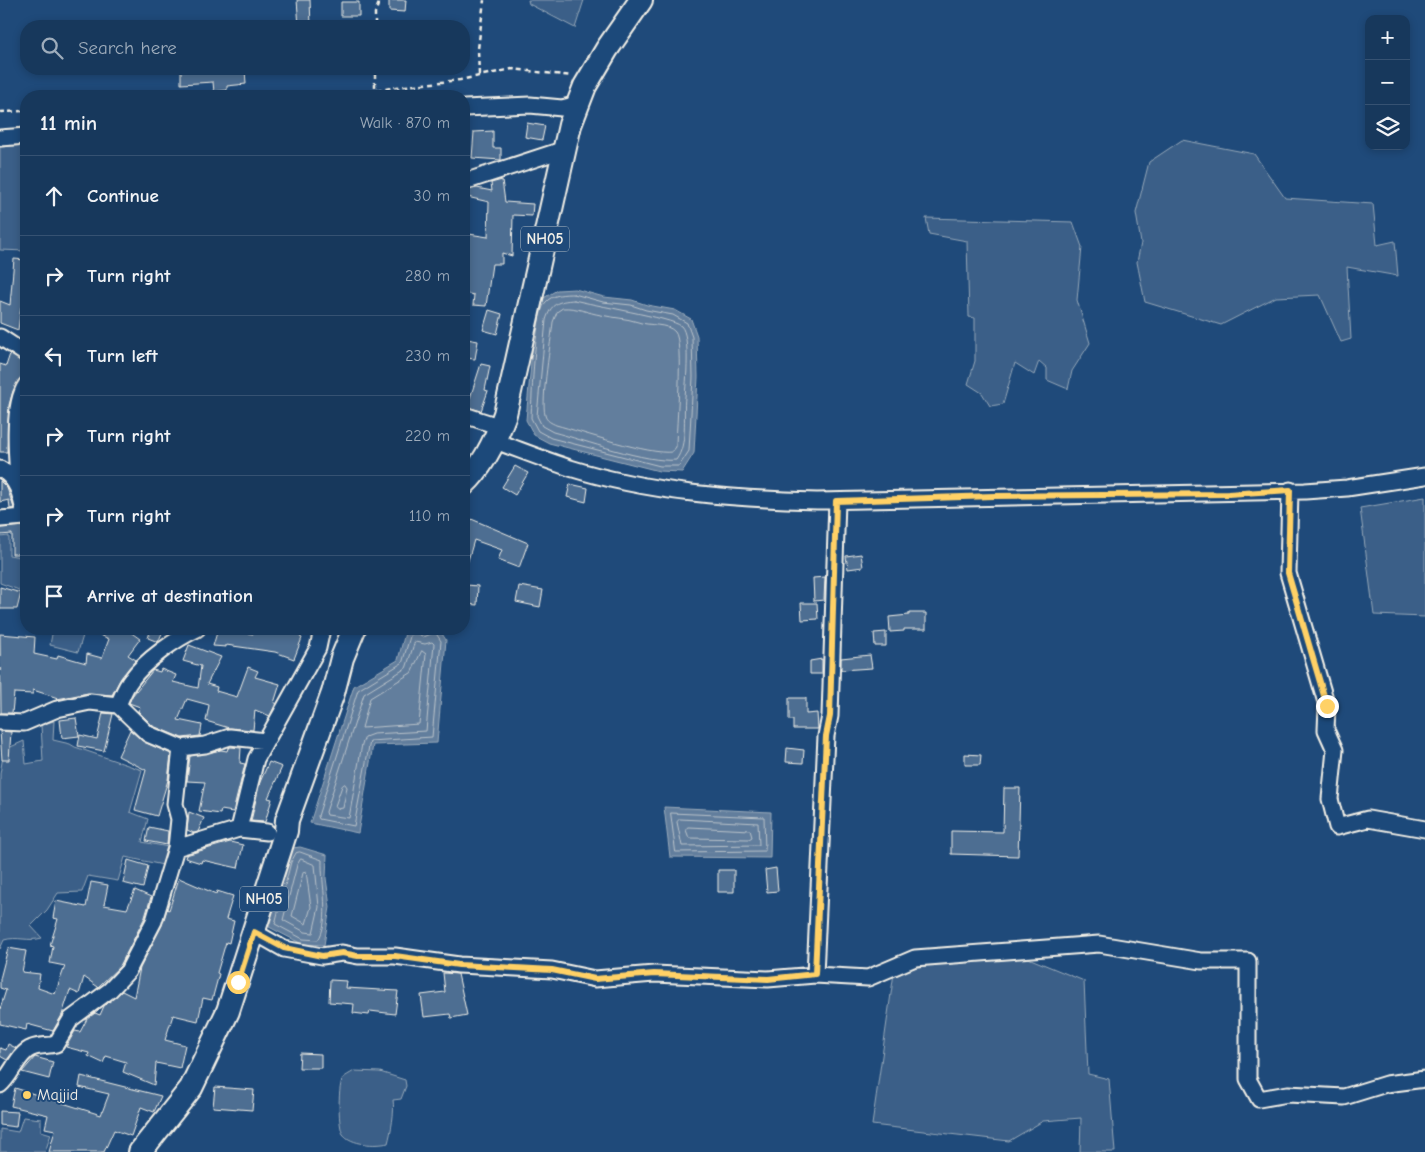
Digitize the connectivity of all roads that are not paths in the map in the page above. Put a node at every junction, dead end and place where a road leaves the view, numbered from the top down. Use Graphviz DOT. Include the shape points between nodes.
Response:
graph roads {
  1 [pos="641,0"];
  2 [pos="582,95"];
  3 [pos="470,108"];
  4 [pos="20,136"];
  5 [pos="0,138"];
  6 [pos="564,149"];
  7 [pos="470,180"];
  8 [pos="0,338"];
  9 [pos="20,350"];
  10 [pos="20,404"];
  11 [pos="470,418"];
  12 [pos="498,434"];
  13 [pos="0,469"];
  14 [pos="1425,476"];
  15 [pos="470,479"];
  16 [pos="19,490"];
  17 [pos="1290,490"];
  18 [pos="20,494"];
  19 [pos="836,501"];
  20 [pos="20,517"];
  21 [pos="0,519"];
  22 [pos="185,635"];
  23 [pos="321,635"];
  24 [pos="352,635"];
  25 [pos="118,705"];
  26 [pos="0,722"];
  27 [pos="266,741"];
  28 [pos="181,748"];
  29 [pos="1425,828"];
  30 [pos="239,829"];
  31 [pos="267,832"];
  32 [pos="176,848"];
  33 [pos="254,932"];
  34 [pos="815,974"];
  35 [pos="1425,1079"];
  36 [pos="0,1085"];
  37 [pos="140,1152"];
  1 -- 2 [label="main road, NH05" via="607,49"];
  2 -- 3 [label="street" via="562,108 530,105"];
  2 -- 6 [label="main road, NH05"];
  4 -- 5 [label="street"];
  6 -- 7 [label="street"];
  6 -- 12 [label="main road, NH05" via="510,395"];
  8 -- 9 [label="street"];
  10 -- 16 [label="street" via="16,431"];
  11 -- 12 [label="street"];
  12 -- 15 [label="main road, NH05"];
  12 -- 19 [label="street" via="571,468 654,488 771,500"];
  13 -- 16 [label="street" via="14,479"];
  14 -- 17 [label="street" via="1348,488"];
  16 -- 18 [label="street"];
  17 -- 19 [label="street"];
  17 -- 29 [label="street" via="1288,573 1327,706 1326,730 1335,750 1330,800 1337,826 1368,819"];
  19 -- 34 [label="street" via="830,716 826,736"];
  20 -- 21 [label="street"];
  22 -- 25 [label="street" via="130,680"];
  23 -- 27 [label="street" via="318,648"];
  24 -- 33 [label="main road, NH05" via="287,820"];
  25 -- 26 [label="street" via="90,702 57,709 24,723"];
  25 -- 28 [label="street" via="148,734"];
  27 -- 28 [label="street" via="230,737"];
  27 -- 30 [label="street" via="256,759"];
  28 -- 32 [label="street"];
  30 -- 31 [label="street"];
  30 -- 32 [label="street"];
  32 -- 36 [label="street" via="154,922 128,971 110,990 71,1019 56,1044 32,1048 24,1053"];
  33 -- 34 [label="street" via="284,948 322,956 342,953 395,956 459,965 552,970 595,979 654,974 768,979"];
  33 -- 37 [label="main road, NH05" via="228,1011 191,1088"];
  34 -- 35 [label="street" via="868,978 915,958 1099,944 1201,961 1248,961 1248,1079 1259,1099 1288,1094 1344,1097 1386,1084"];
}
